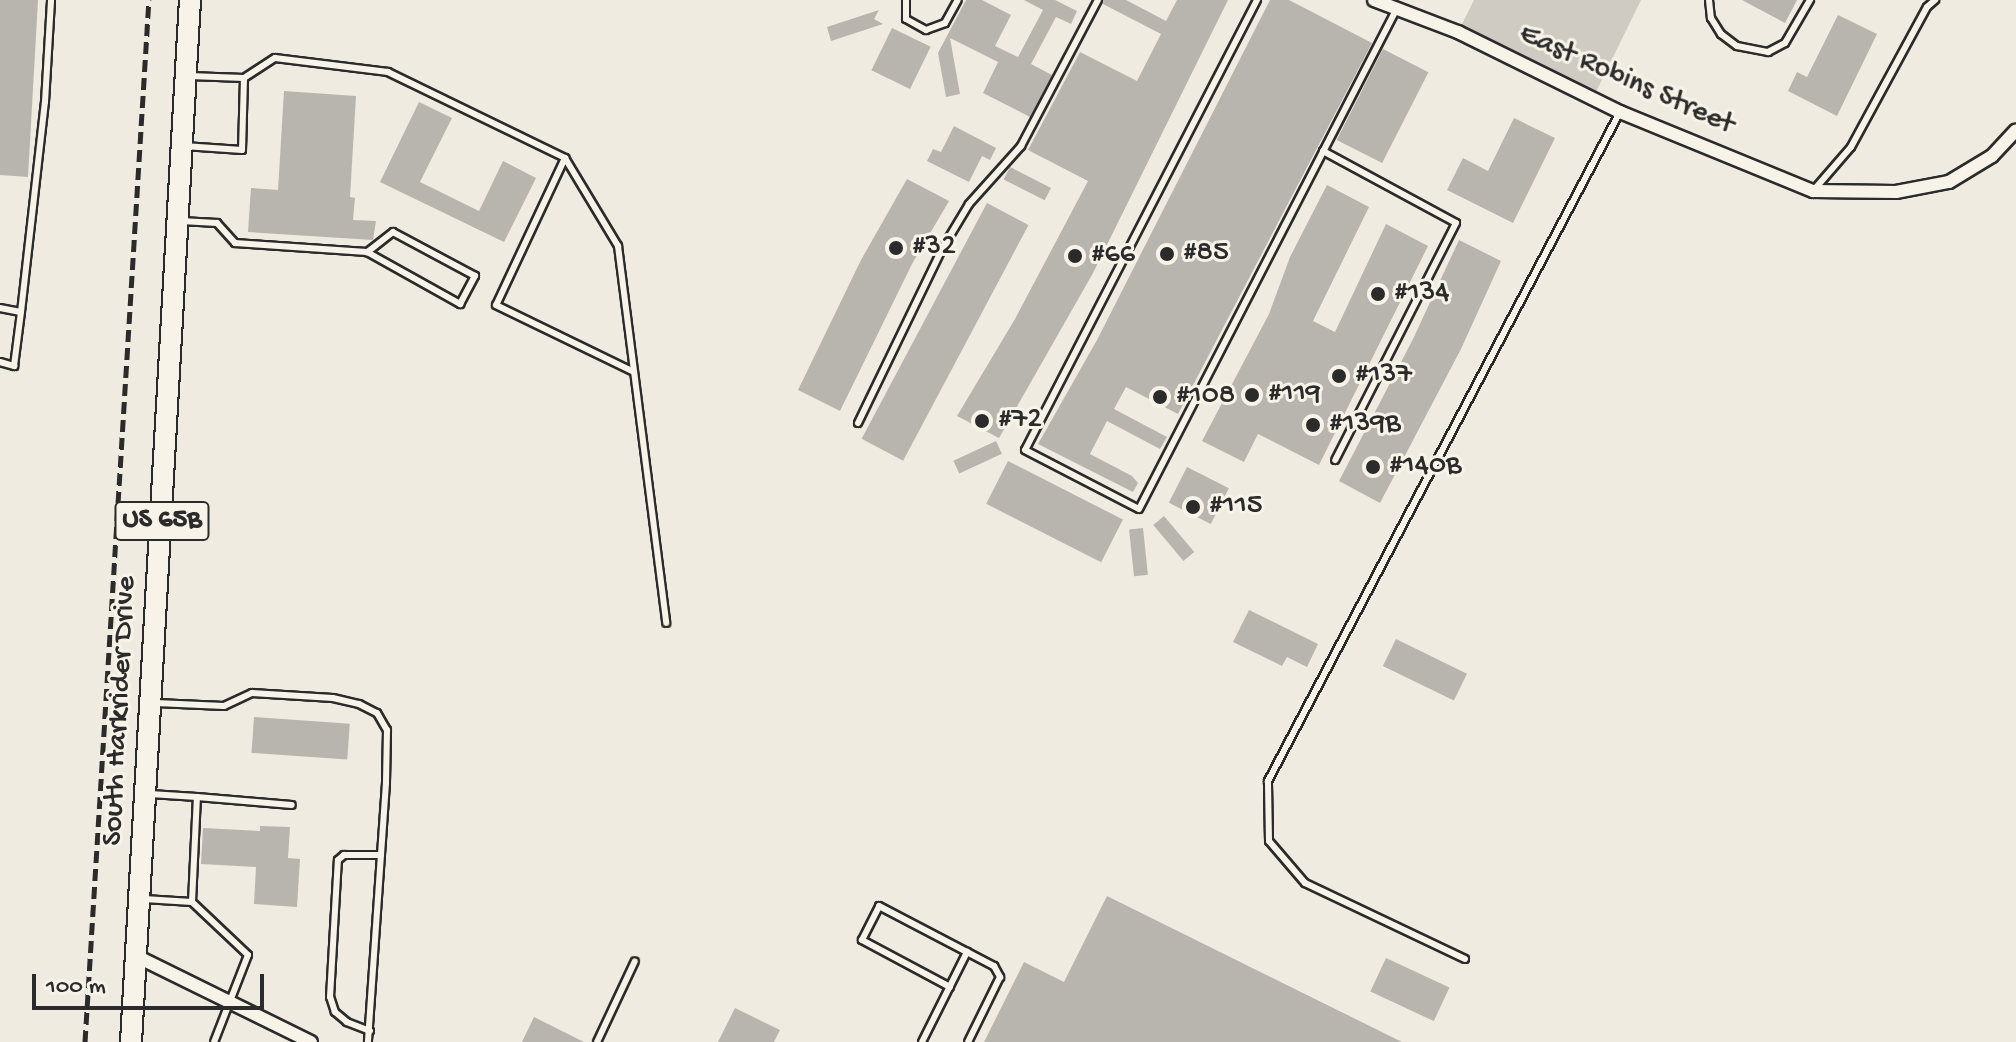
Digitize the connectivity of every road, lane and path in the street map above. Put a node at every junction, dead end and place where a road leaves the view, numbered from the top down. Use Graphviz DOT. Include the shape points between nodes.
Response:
graph roads {
  1 [pos="51,0"];
  2 [pos="190,0"];
  3 [pos="906,0"];
  4 [pos="958,0"];
  5 [pos="1098,0"];
  6 [pos="1257,0"];
  7 [pos="1709,0"];
  8 [pos="1810,0"];
  9 [pos="1935,0"];
  10 [pos="1377,1"];
  11 [pos="1396,10"];
  12 [pos="186,76"];
  13 [pos="244,78"];
  14 [pos="1620,112"];
  15 [pos="2016,130"];
  16 [pos="181,146"];
  17 [pos="1323,151"];
  18 [pos="565,158"];
  19 [pos="1813,191"];
  20 [pos="178,221"];
  21 [pos="367,252"];
  22 [pos="0,308"];
  23 [pos="21,312"];
  24 [pos="0,362"];
  25 [pos="634,372"];
  26 [pos="858,423"];
  27 [pos="1335,460"];
  28 [pos="666,623"];
  29 [pos="152,703"];
  30 [pos="147,793"];
  31 [pos="197,797"];
  32 [pos="292,805"];
  33 [pos="381,855"];
  34 [pos="139,899"];
  35 [pos="192,902"];
  36 [pos="967,952"];
  37 [pos="136,956"];
  38 [pos="1465,959"];
  39 [pos="635,961"];
  40 [pos="950,987"];
  41 [pos="228,1001"];
  42 [pos="370,1031"];
  43 [pos="131,1042"];
  44 [pos="214,1042"];
  45 [pos="311,1042"];
  46 [pos="368,1042"];
  47 [pos="597,1042"];
  48 [pos="922,1042"];
  49 [pos="968,1042"];
  1 -- 23 [label="lane"];
  2 -- 12 [label="main road, South Harkrider Drive / US 65B"];
  3 -- 4 [label="lane" via="906,19 926,30 945,23"];
  5 -- 26 [label="lane" via="1021,146 969,204 942,249"];
  6 -- 17 [label="lane" via="1025,450 1139,509"];
  7 -- 8 [label="lane" via="1711,18 1721,34 1737,46 1768,52 1785,43"];
  9 -- 19 [label="lane" via="1851,147"];
  10 -- 11 [label="street, East Robins Street"];
  11 -- 14 [label="street, East Robins Street" via="1458,32"];
  11 -- 17 [label="lane"];
  12 -- 13 [label="lane"];
  12 -- 16 [label="main road, South Harkrider Drive / US 65B"];
  13 -- 16 [label="lane" via="242,150"];
  13 -- 18 [label="lane" via="275,58 388,72"];
  14 -- 19 [label="street, East Robins Street"];
  14 -- 38 [label="lane" via="1268,781 1269,841 1305,883"];
  15 -- 19 [label="street" via="1992,156 1949,182 1896,192"];
  16 -- 20 [label="main road, South Harkrider Drive / US 65B"];
  17 -- 27 [label="lane" via="1456,223"];
  18 -- 25 [label="lane" via="618,246"];
  18 -- 25 [label="lane" via="496,305"];
  20 -- 21 [label="lane" via="217,223 235,243"];
  20 -- 29 [label="main road, South Harkrider Drive / US 65B"];
  21 -- 21 [label="lane" via="460,304 475,276 393,232"];
  22 -- 23 [label="lane"];
  23 -- 24 [label="lane" via="14,366"];
  25 -- 28 [label="lane"];
  29 -- 30 [label="main road, South Harkrider Drive / US 65B"];
  29 -- 33 [label="lane" via="224,706 252,693 333,698 377,713 387,730"];
  30 -- 31 [label="lane"];
  30 -- 34 [label="main road, South Harkrider Drive / US 65B"];
  31 -- 32 [label="lane"];
  31 -- 35 [label="lane"];
  33 -- 42 [label="lane"];
  33 -- 42 [label="lane" via="344,855 338,860 330,997 335,1012"];
  34 -- 35 [label="lane"];
  34 -- 37 [label="main road, South Harkrider Drive / US 65B"];
  35 -- 41 [label="lane" via="248,955"];
  36 -- 40 [label="lane"];
  36 -- 40 [label="lane" via="879,906 862,940"];
  36 -- 49 [label="lane" via="994,966 1000,977"];
  37 -- 41 [label="street"];
  37 -- 43 [label="main road, South Harkrider Drive / US 65B"];
  39 -- 47 [label="lane"];
  40 -- 48 [label="lane"];
  41 -- 44 [label="lane"];
  41 -- 45 [label="street"];
  42 -- 46 [label="lane"];
}
